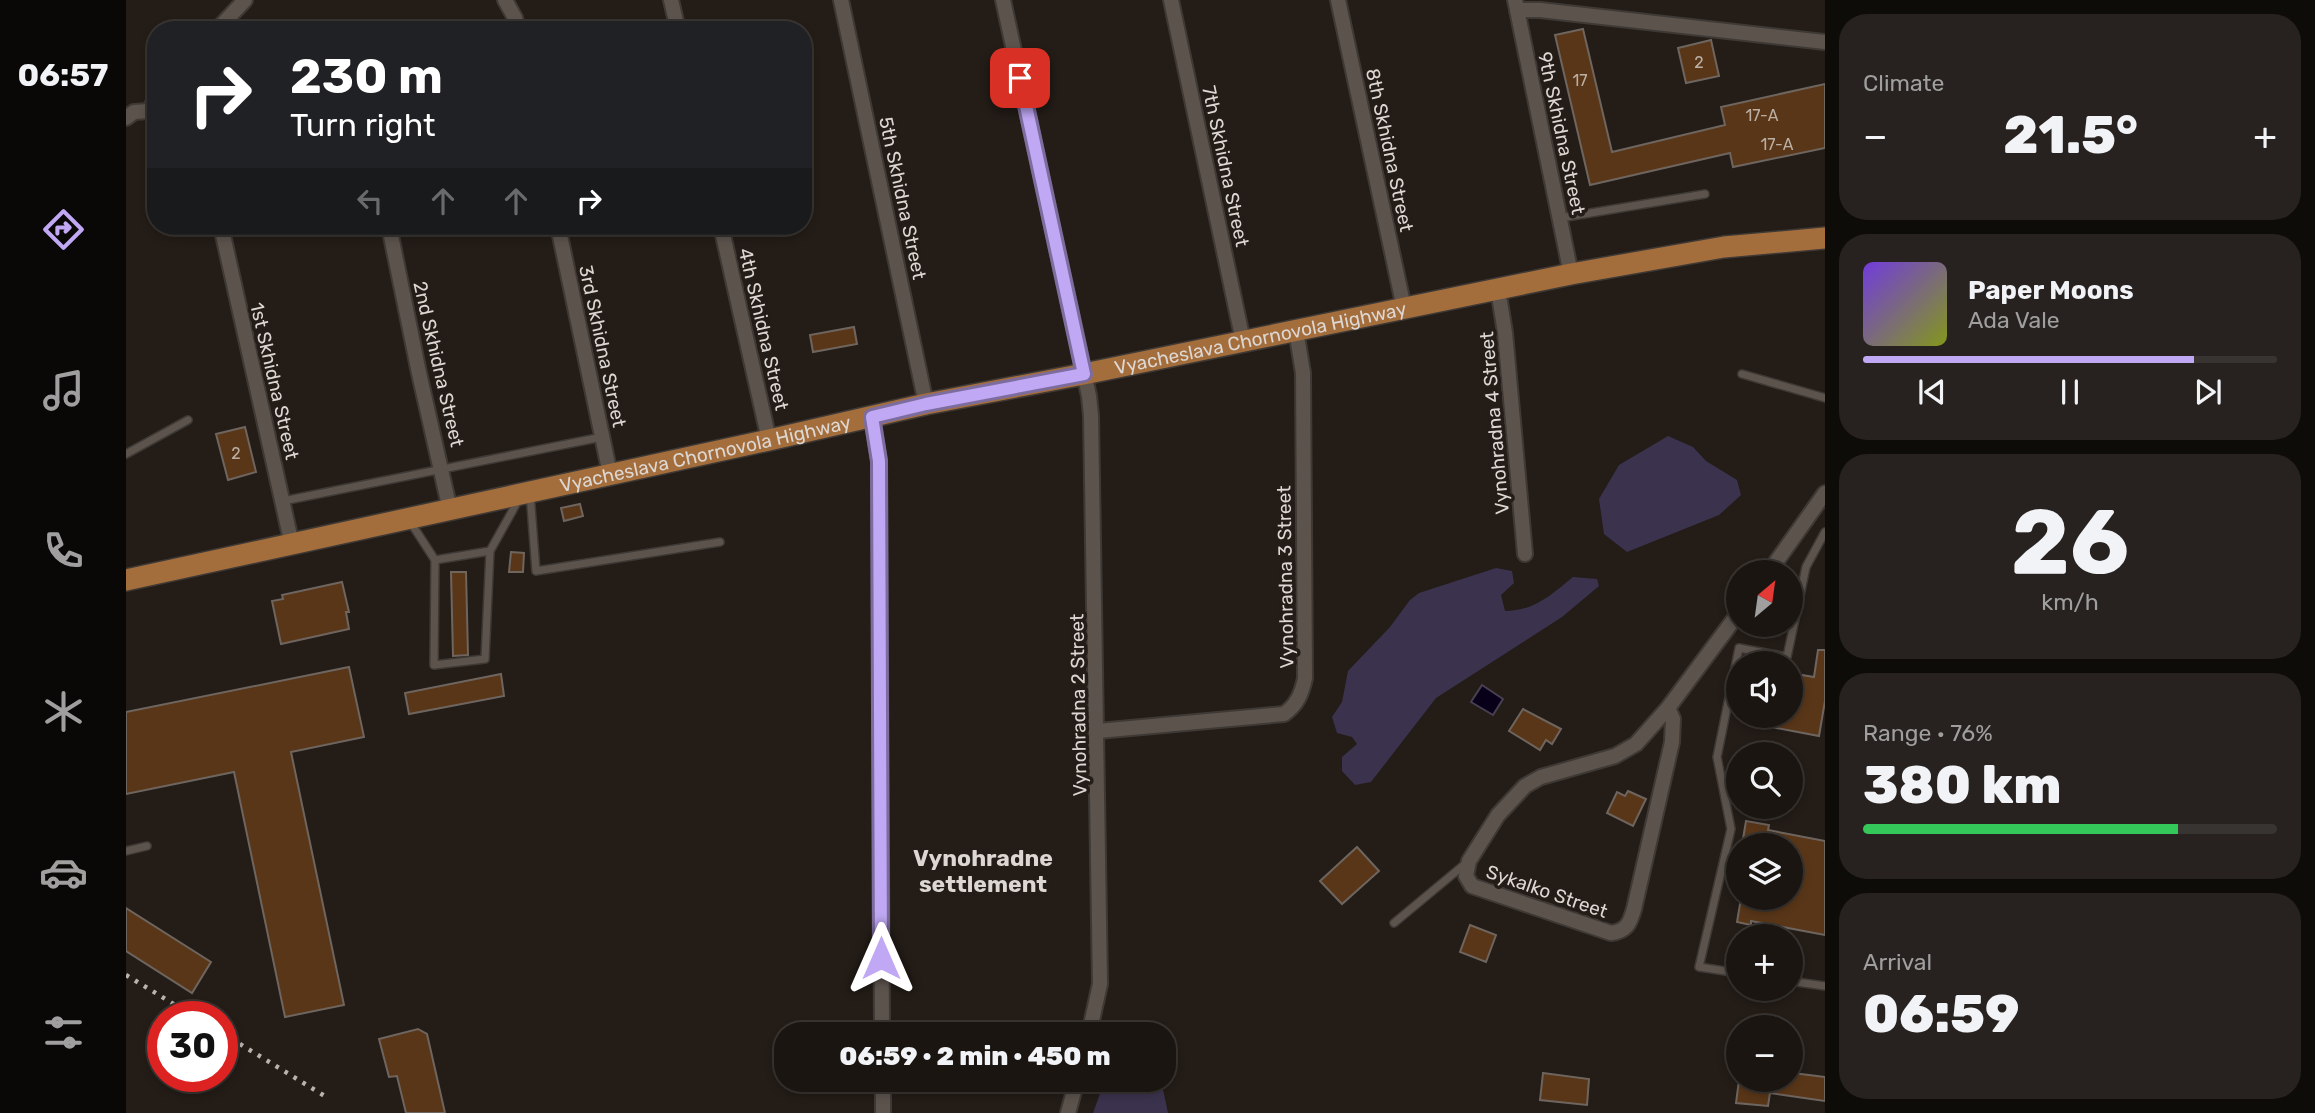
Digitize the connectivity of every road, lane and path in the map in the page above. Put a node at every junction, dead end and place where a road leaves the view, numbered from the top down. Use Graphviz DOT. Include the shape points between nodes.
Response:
graph roads {
  1 [pos="245,0"];
  2 [pos="505,0"];
  3 [pos="671,0"];
  4 [pos="841,0"];
  5 [pos="1003,0"];
  6 [pos="1171,0"];
  7 [pos="1338,0"];
  8 [pos="1516,5"];
  9 [pos="225,21"];
  10 [pos="516,21"];
  11 [pos="676,21"];
  12 [pos="1825,43"];
  13 [pos="147,109"];
  14 [pos="126,118"];
  15 [pos="1705,194"];
  16 [pos="1560,218"];
  17 [pos="222,235"];
  18 [pos="392,235"];
  19 [pos="560,235"];
  20 [pos="724,235"];
  21 [pos="1825,238"];
  22 [pos="1571,274"];
  23 [pos="1498,289"];
  24 [pos="1404,309"];
  25 [pos="1296,330"];
  26 [pos="1243,341"];
  27 [pos="1084,374"];
  28 [pos="1742,374"];
  29 [pos="1825,398"];
  30 [pos="926,404"];
  31 [pos="872,417"];
  32 [pos="188,420"];
  33 [pos="602,437"];
  34 [pos="769,440"];
  35 [pos="126,454"];
  36 [pos="442,468"];
  37 [pos="610,474"];
  38 [pos="526,493"];
  39 [pos="1825,493"];
  40 [pos="284,501"];
  41 [pos="450,510"];
  42 [pos="409,519"];
  43 [pos="1825,532"];
  44 [pos="720,542"];
  45 [pos="292,545"];
  46 [pos="490,551"];
  47 [pos="1525,554"];
  48 [pos="435,560"];
  49 [pos="1778,560"];
  50 [pos="126,580"];
  51 [pos="1726,630"];
  52 [pos="1668,708"];
  53 [pos="1098,731"];
  54 [pos="147,846"];
  55 [pos="126,851"];
  56 [pos="1469,861"];
  57 [pos="1394,923"];
  58 [pos="1726,971"];
  59 [pos="1803,983"];
  60 [pos="1825,986"];
  61 [pos="882,1022"];
  62 [pos="1092,1022"];
  63 [pos="883,1092"];
  64 [pos="1074,1092"];
  65 [pos="883,1113"];
  66 [pos="1068,1113"];
  1 -- 9 [label="street"];
  2 -- 10 [label="street"];
  3 -- 11 [label="street"];
  4 -- 30 [label="street, 5th Skhidna Street"];
  5 -- 27 [label="street, Vynohradna 2 Street"];
  6 -- 26 [label="street, 7th Skhidna Street"];
  7 -- 24 [label="street, 8th Skhidna Street"];
  8 -- 12 [label="street"];
  8 -- 16 [label="street, 9th Skhidna Street"];
  13 -- 14 [label="street"];
  15 -- 16 [label="lane"];
  16 -- 22 [label="street, 9th Skhidna Street"];
  17 -- 40 [label="street, 1st Skhidna Street"];
  18 -- 36 [label="street, 2nd Skhidna Street"];
  19 -- 33 [label="street, 3rd Skhidna Street"];
  20 -- 34 [label="street, 4th Skhidna Street"];
  21 -- 22 [label="main road, Vyacheslava Chornovola Highway" via="1724,247"];
  22 -- 23 [label="main road, Vyacheslava Chornovola Highway"];
  23 -- 24 [label="main road, Vyacheslava Chornovola Highway"];
  23 -- 47 [label="street, Vynohradna 4 Street"];
  24 -- 25 [label="main road, Vyacheslava Chornovola Highway"];
  25 -- 26 [label="main road, Vyacheslava Chornovola Highway"];
  25 -- 53 [label="street, Vynohradna 3 Street" via="1303,373 1303,690 1284,714"];
  26 -- 27 [label="main road, Vyacheslava Chornovola Highway"];
  27 -- 30 [label="main road, Vyacheslava Chornovola Highway"];
  27 -- 53 [label="street, Vynohradna 2 Street" via="1091,416"];
  28 -- 29 [label="lane"];
  30 -- 31 [label="main road, Vyacheslava Chornovola Highway"];
  31 -- 34 [label="main road, Vyacheslava Chornovola Highway"];
  31 -- 61 [label="street" via="879,461"];
  32 -- 35 [label="lane"];
  33 -- 36 [label="lane"];
  33 -- 37 [label="street, 3rd Skhidna Street"];
  34 -- 37 [label="main road, Vyacheslava Chornovola Highway"];
  36 -- 40 [label="lane"];
  36 -- 41 [label="street, 2nd Skhidna Street"];
  37 -- 38 [label="main road, Vyacheslava Chornovola Highway"];
  38 -- 41 [label="main road, Vyacheslava Chornovola Highway"];
  38 -- 44 [label="lane" via="536,571"];
  38 -- 46 [label="lane"];
  39 -- 49 [label="street"];
  40 -- 45 [label="street, 1st Skhidna Street"];
  41 -- 42 [label="main road, Vyacheslava Chornovola Highway"];
  42 -- 45 [label="main road, Vyacheslava Chornovola Highway"];
  42 -- 48 [label="lane"];
  43 -- 58 [label="lane" via="1806,567 1787,657 1739,648 1717,757 1731,829 1699,967"];
  45 -- 50 [label="main road, Vyacheslava Chornovola Highway"];
  46 -- 48 [label="lane"];
  46 -- 48 [label="lane" via="485,659 434,665"];
  51 -- 52 [label="street, Sykalko Street"];
  52 -- 56 [label="street, Sykalko Street" via="1636,744 1615,756 1525,786 1498,815"];
  52 -- 56 [label="street, Sykalko Street" via="1672,743 1634,909 1621,932 1611,933 1472,886 1466,876"];
  53 -- 62 [label="street, Vynohradna 2 Street" via="1100,984"];
  54 -- 55 [label="lane"];
  56 -- 57 [label="lane"];
  59 -- 60 [label="lane"];
  63 -- 65 [label="street"];
  64 -- 66 [label="street"];
}
